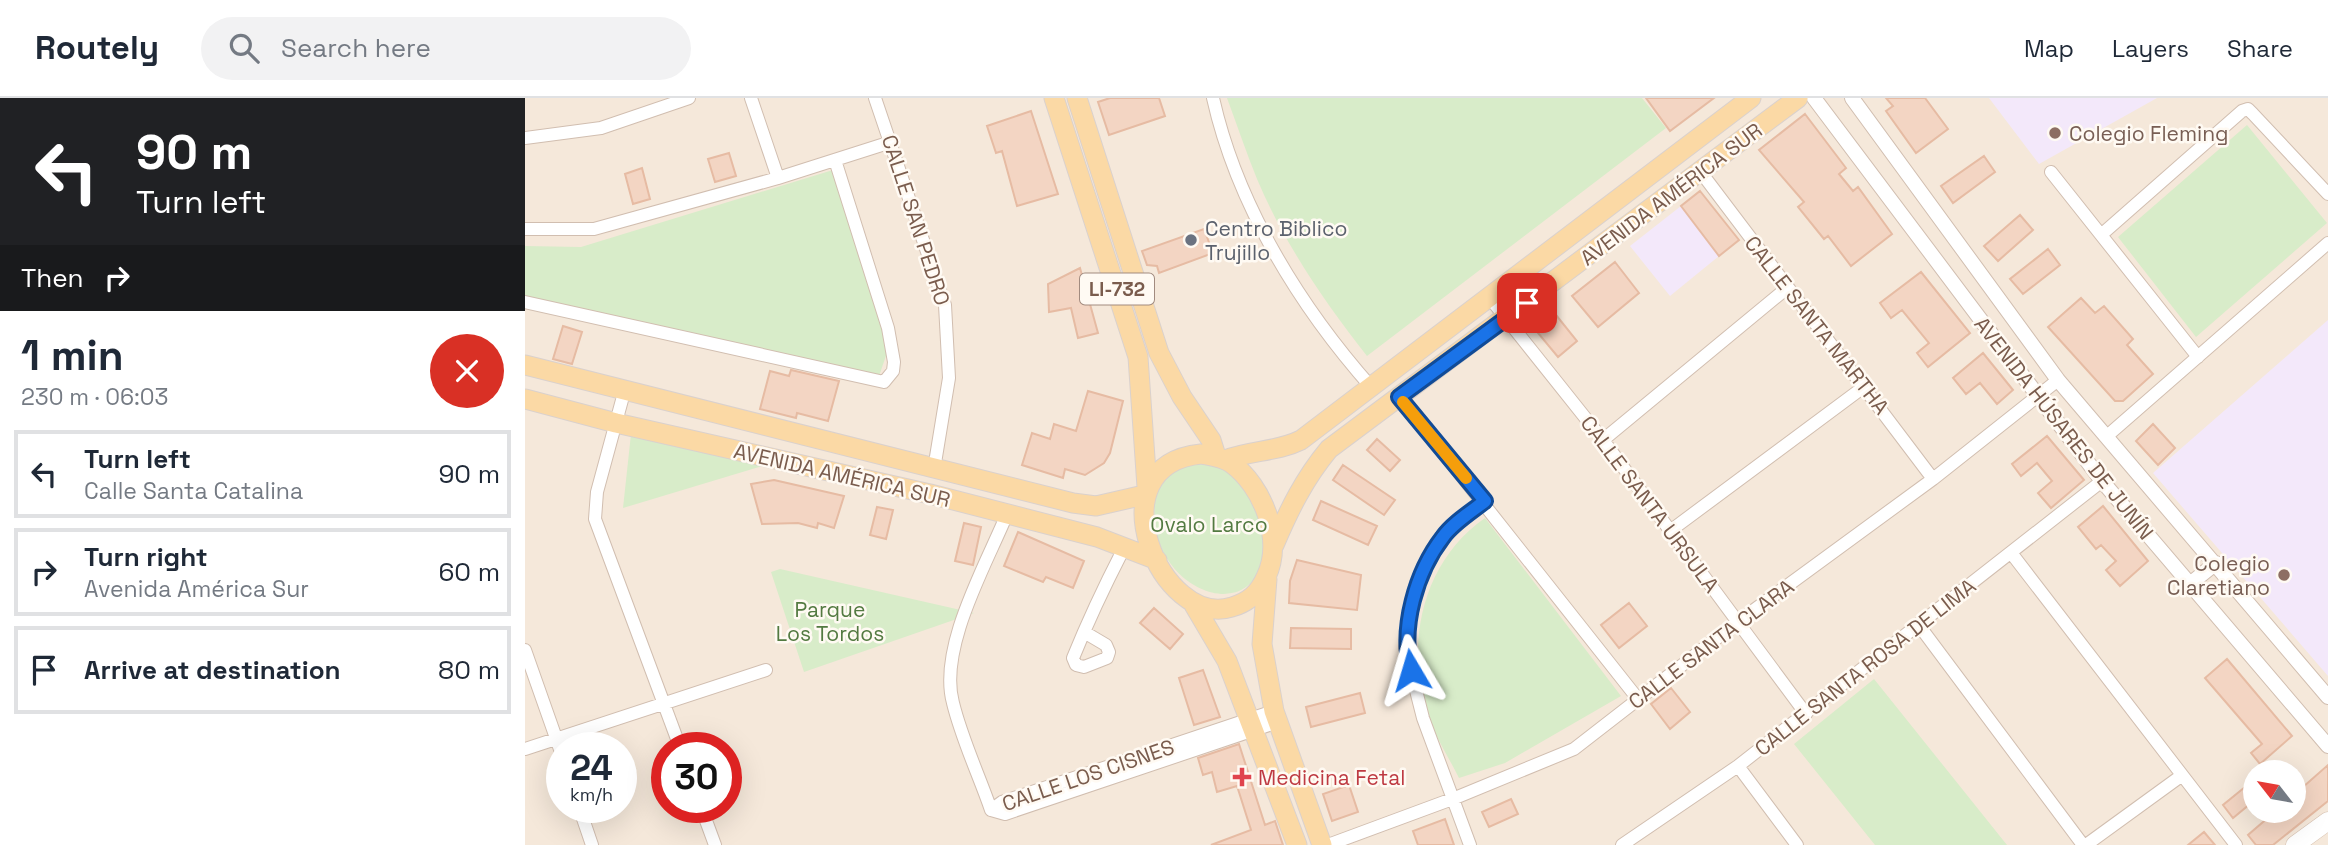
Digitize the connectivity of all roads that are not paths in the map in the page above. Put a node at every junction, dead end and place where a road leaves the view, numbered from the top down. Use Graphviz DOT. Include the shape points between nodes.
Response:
graph roads {
  1 [pos="689,98"];
  2 [pos="751,98"];
  3 [pos="876,98"];
  4 [pos="1054,98"];
  5 [pos="1077,98"];
  6 [pos="1213,98"];
  7 [pos="1751,98"];
  8 [pos="1798,98"];
  9 [pos="1814,98"];
  10 [pos="1851,98"];
  11 [pos="525,138"];
  12 [pos="891,142"];
  13 [pos="835,160"];
  14 [pos="1700,171"];
  15 [pos="2051,172"];
  16 [pos="778,178"];
  17 [pos="2328,194"];
  18 [pos="525,229"];
  19 [pos="2101,234"];
  20 [pos="2328,243"];
  21 [pos="1787,288"];
  22 [pos="1489,297"];
  23 [pos="525,302"];
  24 [pos="1506,319"];
  25 [pos="1141,332"];
  26 [pos="2198,357"];
  27 [pos="525,365"];
  28 [pos="2058,380"];
  29 [pos="1865,386"];
  30 [pos="1372,388"];
  31 [pos="625,389"];
  32 [pos="1399,397"];
  33 [pos="2037,397"];
  34 [pos="525,399"];
  35 [pos="616,424"];
  36 [pos="2107,436"];
  37 [pos="1603,440"];
  38 [pos="1221,458"];
  39 [pos="934,469"];
  40 [pos="1933,479"];
  41 [pos="2102,481"];
  42 [pos="1145,491"];
  43 [pos="1485,501"];
  44 [pos="1007,514"];
  45 [pos="1670,531"];
  46 [pos="1274,545"];
  47 [pos="1123,550"];
  48 [pos="2011,554"];
  49 [pos="1157,560"];
  50 [pos="2216,563"];
  51 [pos="1268,575"];
  52 [pos="2190,584"];
  53 [pos="1194,604"];
  54 [pos="1739,621"];
  55 [pos="1918,624"];
  56 [pos="1084,632"];
  57 [pos="525,650"];
  58 [pos="766,670"];
  59 [pos="2328,697"];
  60 [pos="1639,699"];
  61 [pos="664,703"];
  62 [pos="1806,714"];
  63 [pos="1276,716"];
  64 [pos="1252,724"];
  65 [pos="554,732"];
  66 [pos="580,732"];
  67 [pos="675,732"];
  68 [pos="546,743"];
  69 [pos="2328,746"];
  70 [pos="525,749"];
  71 [pos="1738,766"];
  72 [pos="2181,776"];
  73 [pos="1455,798"];
  74 [pos="2328,821"];
  75 [pos="584,823"];
  76 [pos="707,823"];
  77 [pos="592,845"];
  78 [pos="715,845"];
  79 [pos="1297,845"];
  80 [pos="1322,845"];
  81 [pos="1328,845"];
  82 [pos="1470,845"];
  83 [pos="1622,845"];
  84 [pos="1797,845"];
  85 [pos="2085,845"];
  86 [pos="2236,845"];
  87 [pos="2295,845"];
  1 -- 11 [label="street" via="601,128"];
  2 -- 16 [label="street"];
  3 -- 12 [label="street, CALLE SAN PEDRO"];
  4 -- 25 [label="main road, LI-732"];
  5 -- 25 [label="main road, LI-732"];
  6 -- 30 [label="street" via="1244,189 1269,244 1342,354"];
  7 -- 22 [label="main road, AVENIDA AMÉRICA SUR"];
  8 -- 14 [label="main road, AVENIDA AMÉRICA SUR"];
  9 -- 33 [label="street, AVENIDA HÚSARES DE JUNÍN"];
  10 -- 28 [label="street, AVENIDA HÚSARES DE JUNÍN"];
  12 -- 13 [label="street"];
  12 -- 39 [label="street, CALLE SAN PEDRO" via="946,305 949,378"];
  13 -- 16 [label="street"];
  13 -- 23 [label="street" via="888,328 894,362 884,382"];
  14 -- 21 [label="street, CALLE SANTA MARTHA"];
  14 -- 24 [label="main road, AVENIDA AMÉRICA SUR"];
  15 -- 19 [label="street"];
  16 -- 18 [label="street" via="594,229"];
  17 -- 19 [label="street" via="2248,109"];
  19 -- 26 [label="street"];
  20 -- 26 [label="street"];
  21 -- 29 [label="street, CALLE SANTA MARTHA"];
  21 -- 37 [label="street"];
  22 -- 24 [label="street, CALLE SANTA URSULA"];
  22 -- 30 [label="main road, AVENIDA AMÉRICA SUR"];
  24 -- 32 [label="main road, AVENIDA AMÉRICA SUR"];
  24 -- 37 [label="street, CALLE SANTA URSULA"];
  25 -- 38 [label="main road, LI-732"];
  25 -- 42 [label="main road, LI-732" via="1138,357"];
  26 -- 36 [label="street"];
  27 -- 31 [label="main road, AVENIDA AMÉRICA SUR"];
  28 -- 33 [label="street, CALLE SANTA CLARA"];
  28 -- 36 [label="street, AVENIDA HÚSARES DE JUNÍN"];
  29 -- 40 [label="street, CALLE SANTA MARTHA"];
  29 -- 45 [label="street"];
  30 -- 38 [label="main road, AVENIDA AMÉRICA SUR" via="1282,449"];
  31 -- 35 [label="street"];
  31 -- 39 [label="main road, AVENIDA AMÉRICA SUR"];
  32 -- 43 [label="street"];
  32 -- 46 [label="main road, AVENIDA AMÉRICA SUR" via="1329,449 1294,499"];
  33 -- 40 [label="street, CALLE SANTA CLARA"];
  33 -- 41 [label="street, AVENIDA HÚSARES DE JUNÍN"];
  34 -- 35 [label="main road, AVENIDA AMÉRICA SUR"];
  35 -- 44 [label="main road, AVENIDA AMÉRICA SUR"];
  35 -- 61 [label="street" via="597,492 595,519"];
  36 -- 50 [label="street, AVENIDA HÚSARES DE JUNÍN"];
  37 -- 45 [label="street, CALLE SANTA URSULA"];
  38 -- 42 [label="main road" via="1201,454 1176,459 1159,471"];
  38 -- 46 [label="main road" via="1251,483 1268,516"];
  39 -- 42 [label="main road, AVENIDA AMÉRICA SUR" via="1096,506"];
  40 -- 54 [label="street, CALLE SANTA CLARA"];
  41 -- 48 [label="street, CALLE SANTA ROSA DE LIMA"];
  41 -- 52 [label="street, AVENIDA HÚSARES DE JUNÍN"];
  42 -- 49 [label="main road" via="1146,532"];
  43 -- 60 [label="street"];
  43 -- 73 [label="street" via="1443,536 1417,584 1405,647 1423,718"];
  44 -- 47 [label="main road, AVENIDA AMÉRICA SUR" via="1097,537"];
  44 -- 64 [label="street, CALLE LOS CISNES" via="958,633 950,669 952,702 991,810 1002,802"];
  45 -- 54 [label="street, CALLE SANTA URSULA"];
  46 -- 51 [label="main road"];
  47 -- 49 [label="main road, AVENIDA AMÉRICA SUR"];
  47 -- 56 [label="street"];
  48 -- 55 [label="street, CALLE SANTA ROSA DE LIMA"];
  48 -- 72 [label="street"];
  49 -- 53 [label="main road" via="1174,587"];
  50 -- 52 [label="street"];
  50 -- 59 [label="street, AVENIDA HÚSARES DE JUNÍN"];
  51 -- 53 [label="main road" via="1245,603 1227,609"];
  51 -- 63 [label="main road" via="1262,645"];
  52 -- 69 [label="street, AVENIDA HÚSARES DE JUNÍN"];
  53 -- 64 [label="main road" via="1227,661"];
  54 -- 60 [label="street, CALLE SANTA CLARA"];
  54 -- 62 [label="street, CALLE SANTA URSULA"];
  55 -- 62 [label="street, CALLE SANTA ROSA DE LIMA"];
  55 -- 85 [label="street"];
  57 -- 65 [label="street"];
  58 -- 61 [label="street"];
  60 -- 73 [label="street, CALLE SANTA CLARA" via="1574,749"];
  61 -- 66 [label="street"];
  61 -- 67 [label="street"];
  62 -- 71 [label="street, CALLE SANTA ROSA DE LIMA"];
  63 -- 64 [label="street, CALLE LOS CISNES"];
  63 -- 80 [label="main road"];
  64 -- 79 [label="main road"];
  68 -- 70 [label="street"];
  71 -- 83 [label="street, CALLE SANTA ROSA DE LIMA"];
  71 -- 84 [label="street"];
  72 -- 85 [label="street"];
  72 -- 86 [label="street"];
  73 -- 81 [label="street, CALLE SANTA CLARA"];
  73 -- 82 [label="street"];
  74 -- 87 [label="main road"];
  75 -- 77 [label="street"];
  76 -- 78 [label="street"];
}
